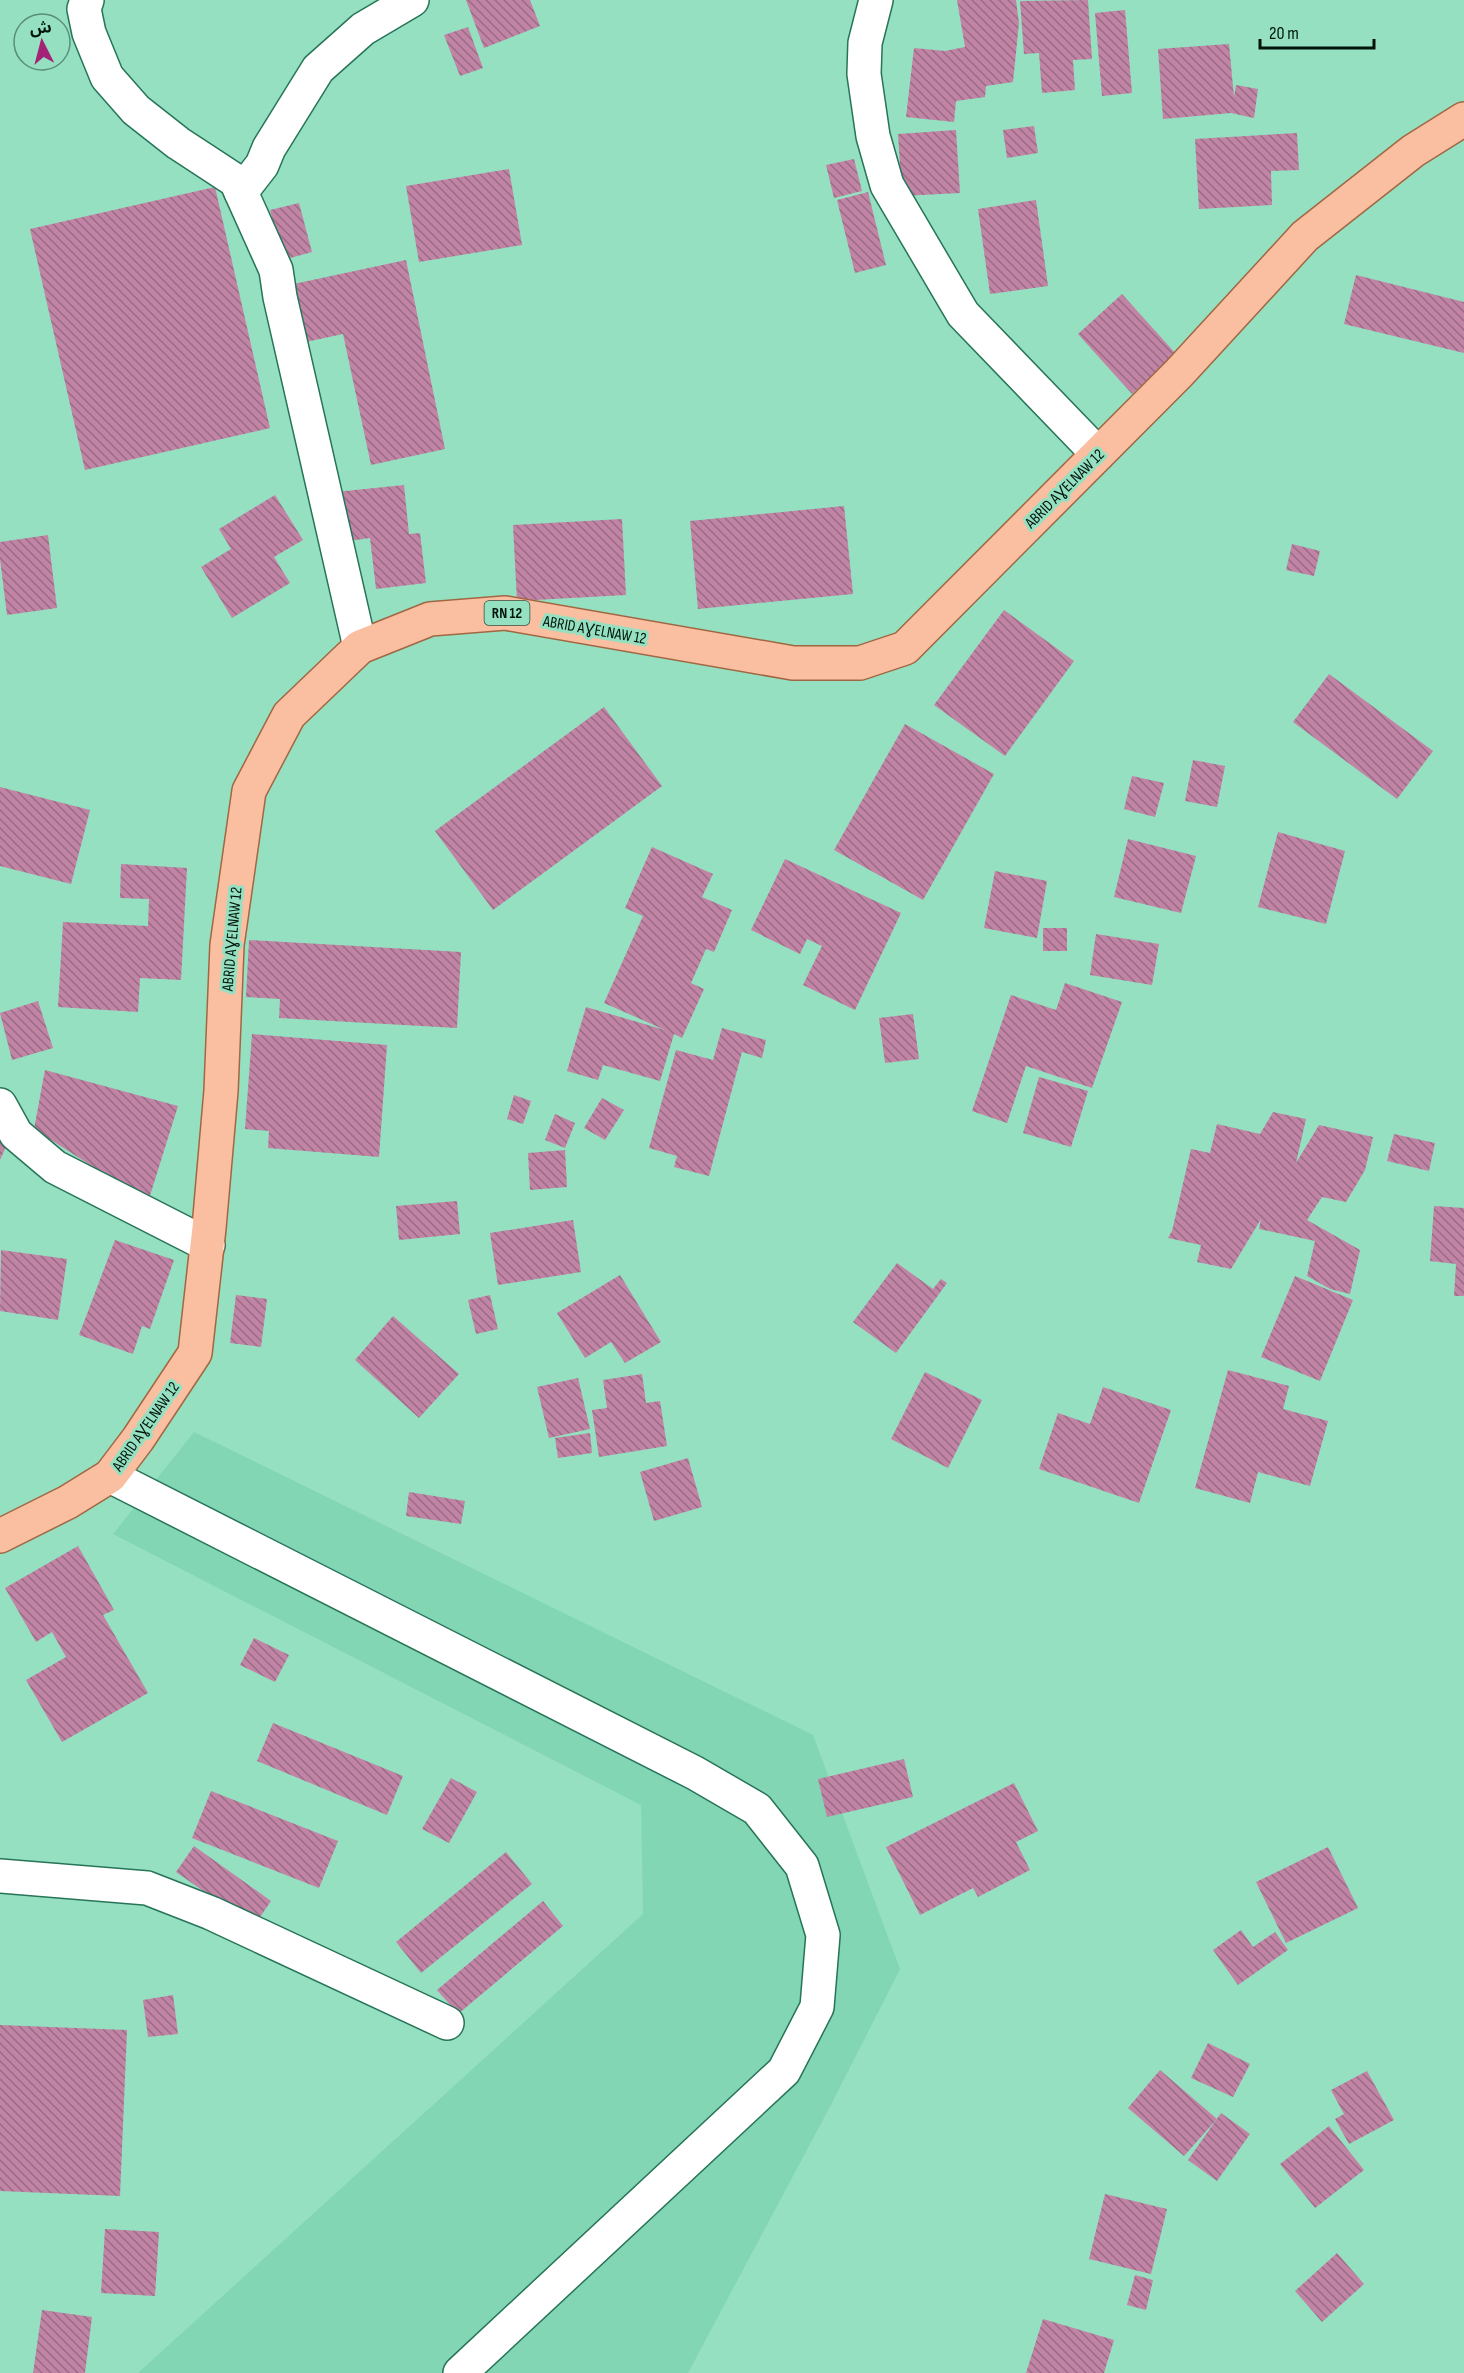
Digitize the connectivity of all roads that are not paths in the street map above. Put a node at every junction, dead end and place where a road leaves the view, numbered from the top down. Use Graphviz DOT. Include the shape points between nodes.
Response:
graph roads {
  1 [pos="87,0"];
  2 [pos="412,0"];
  3 [pos="876,0"];
  4 [pos="1464,119"];
  5 [pos="241,192"];
  6 [pos="1098,454"];
  7 [pos="360,647"];
  8 [pos="0,1105"];
  9 [pos="208,1245"];
  10 [pos="110,1476"];
  11 [pos="0,1536"];
  12 [pos="0,1876"];
  13 [pos="447,2023"];
  14 [pos="460,2373"];
  1 -- 5 [label="street" via="84,9 89,33 107,77 136,110 236,181"];
  2 -- 5 [label="street" via="363,29 318,69 268,148 262,165"];
  3 -- 6 [label="street" via="865,43 864,74 873,136 887,185 963,314"];
  4 -- 6 [label="main road, ABRID AƔELNAW 12 / RN 12" via="1413,151 1305,236"];
  5 -- 7 [label="street" via="276,270"];
  6 -- 7 [label="main road, ABRID AƔELNAW 12 / RN 12" via="905,648 860,663 793,663 505,613 429,619"];
  7 -- 9 [label="main road, ABRID AƔELNAW 12 / RN 12" via="289,715 249,791 227,945 221,1091"];
  8 -- 9 [label="street" via="16,1134 55,1167"];
  9 -- 10 [label="main road, ABRID AƔELNAW 12 / RN 12" via="195,1353"];
  10 -- 11 [label="main road, ABRID AƔELNAW 12 / RN 12"];
  10 -- 14 [label="street" via="695,1773 758,1809 802,1866 823,1935 817,2007 784,2072"];
  12 -- 13 [label="street" via="147,1888 211,1913"];
}
